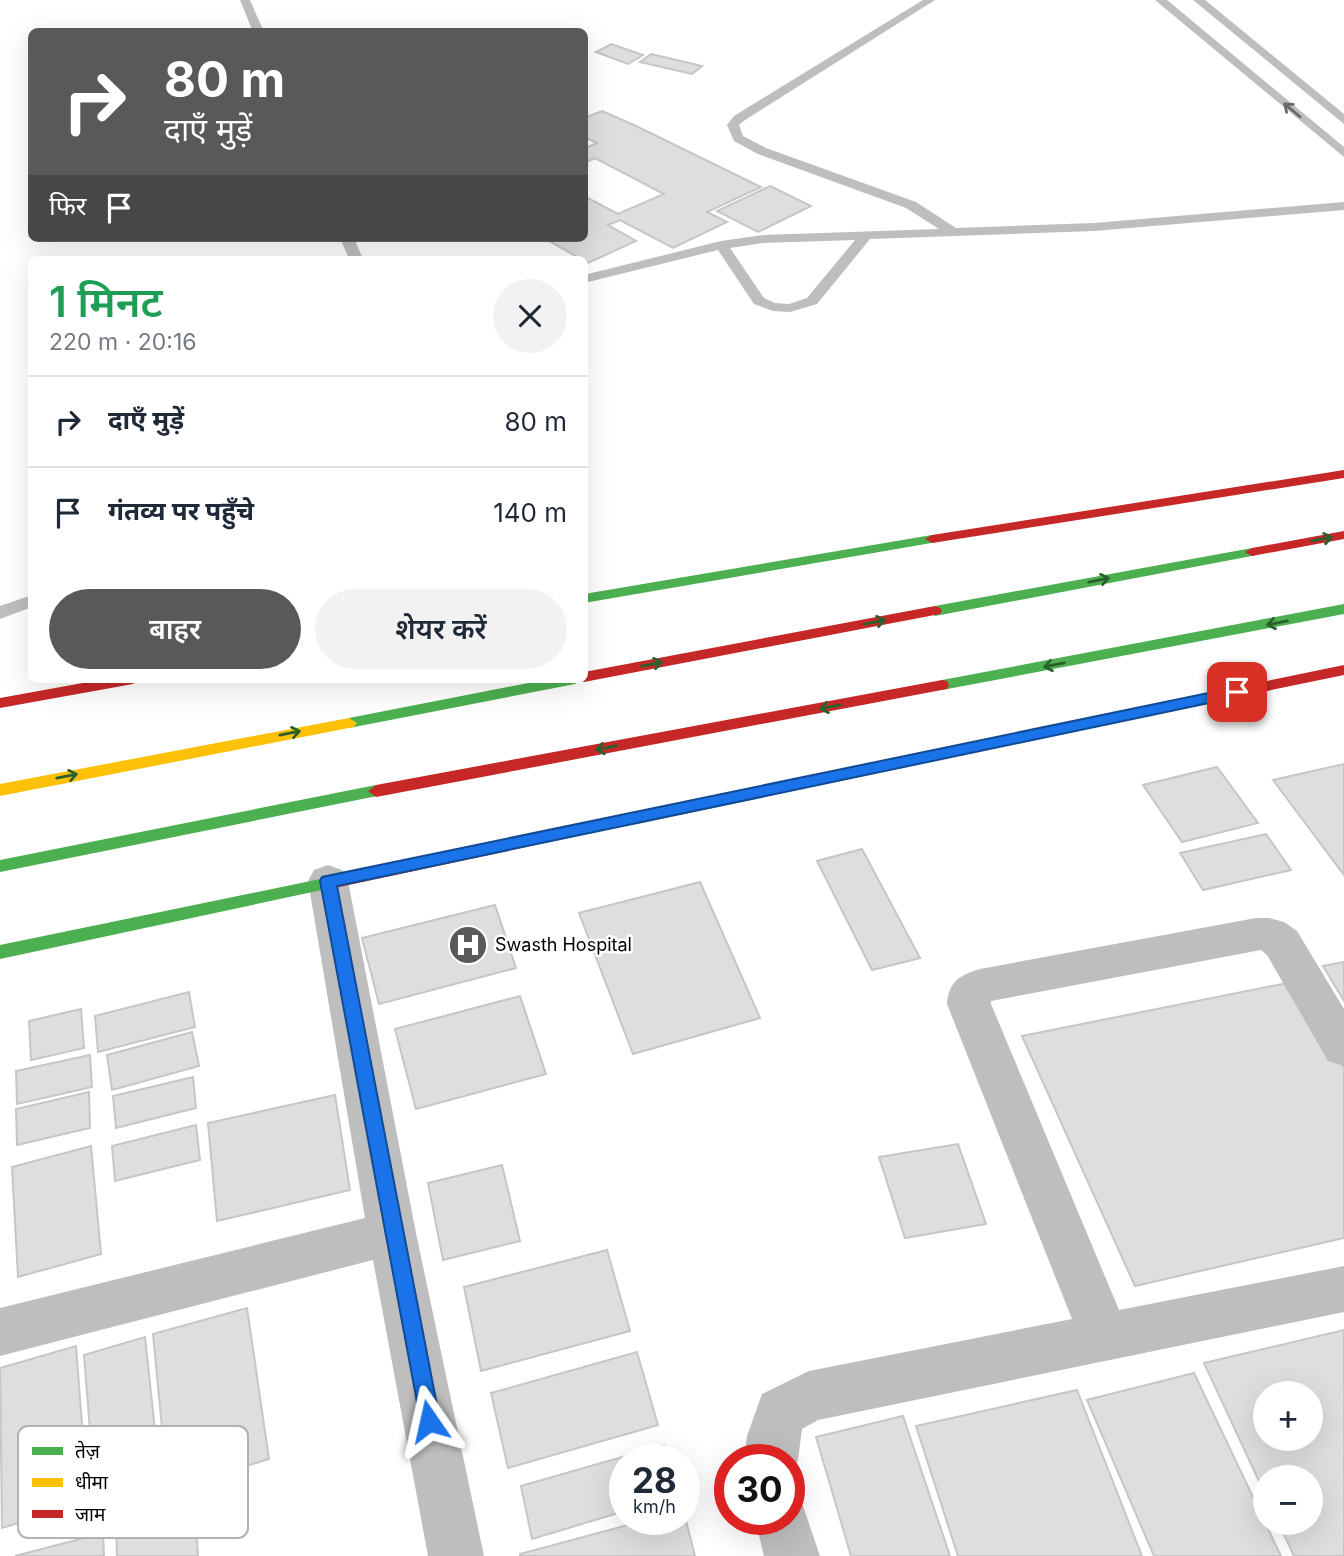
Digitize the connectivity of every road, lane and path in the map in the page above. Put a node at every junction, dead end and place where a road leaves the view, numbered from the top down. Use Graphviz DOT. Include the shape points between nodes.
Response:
graph roads {
  1 [pos="245,0"];
  2 [pos="930,0"];
  3 [pos="1160,0"];
  4 [pos="1198,0"];
  5 [pos="258,28"];
  6 [pos="1344,120"];
  7 [pos="1344,153"];
  8 [pos="1344,206"];
  9 [pos="953,232"];
  10 [pos="866,235"];
  11 [pos="721,245"];
  12 [pos="588,278"];
  13 [pos="1344,474"];
  14 [pos="1344,535"];
  15 [pos="588,598"];
  16 [pos="28,602"];
  17 [pos="1344,609"];
  18 [pos="0,613"];
  19 [pos="1344,670"];
  20 [pos="588,676"];
  21 [pos="111,683"];
  22 [pos="554,683"];
  23 [pos="0,703"];
  24 [pos="0,790"];
  25 [pos="0,866"];
  26 [pos="328,881"];
  27 [pos="0,952"];
  28 [pos="1344,1048"];
  29 [pos="392,1233"];
  30 [pos="1344,1289"];
  31 [pos="0,1332"];
  32 [pos="1105,1337"];
  33 [pos="772,1444"];
  34 [pos="786,1535"];
  35 [pos="456,1556"];
  36 [pos="792,1556"];
  1 -- 5 [label="lane"];
  2 -- 9 [label="lane" via="733,125 738,138 762,151 911,205"];
  7 -- 3 [label="lane, one-way"];
  4 -- 6 [label="lane"];
  8 -- 9 [label="lane" via="1094,227"];
  9 -- 10 [label="lane"];
  10 -- 11 [label="lane"];
  10 -- 11 [label="lane" via="812,301 790,308 759,301"];
  11 -- 12 [label="lane"];
  13 -- 15 [label="main road"];
  20 -- 14 [label="main road, one-way"];
  16 -- 18 [label="lane"];
  17 -- 25 [label="main road, one-way"];
  19 -- 26 [label="main road"];
  21 -- 23 [label="main road"];
  24 -- 22 [label="main road, one-way"];
  26 -- 27 [label="main road"];
  26 -- 29 [label="street"];
  28 -- 32 [label="street" via="1282,943 1269,934 993,983 970,992 969,1004"];
  29 -- 31 [label="street"];
  29 -- 35 [label="street"];
  30 -- 32 [label="street"];
  32 -- 33 [label="street" via="809,1396 781,1412"];
  34 -- 36 [label="street"];
}
